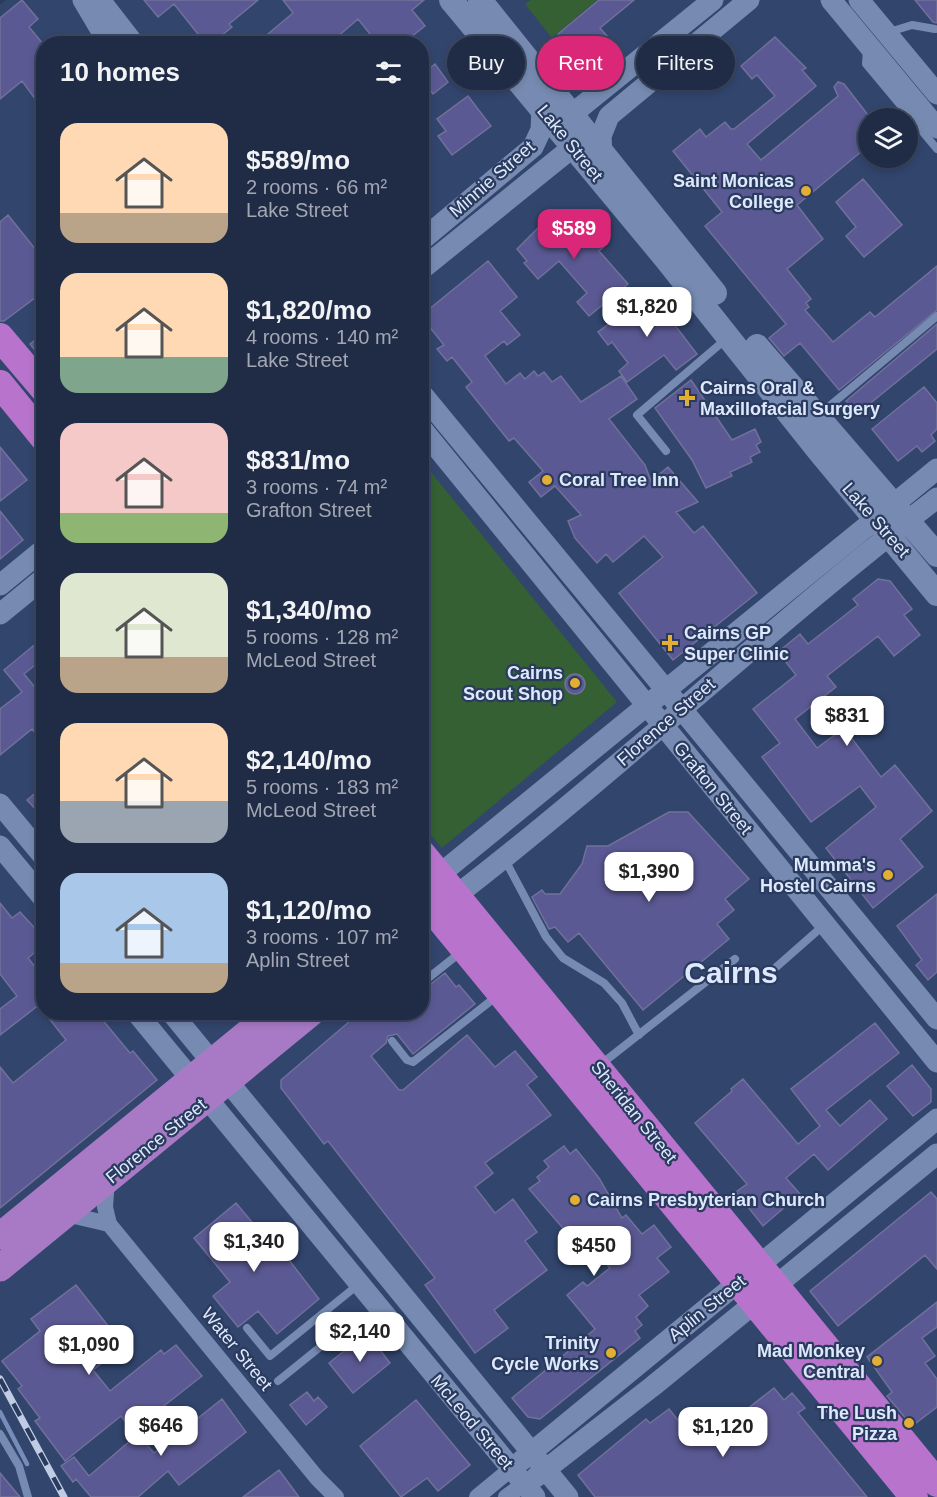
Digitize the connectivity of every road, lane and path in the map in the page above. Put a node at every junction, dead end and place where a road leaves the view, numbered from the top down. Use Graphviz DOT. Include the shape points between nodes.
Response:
graph roads {
  1 [pos="83,0"];
  2 [pos="99,0"];
  3 [pos="451,0"];
  4 [pos="480,0"];
  5 [pos="713,0"];
  6 [pos="749,0"];
  7 [pos="831,0"];
  8 [pos="859,0"];
  9 [pos="935,29"];
  10 [pos="104,36"];
  11 [pos="128,36"];
  12 [pos="492,36"];
  13 [pos="496,36"];
  14 [pos="876,38"];
  15 [pos="525,68"];
  16 [pos="624,73"];
  17 [pos="525,82"];
  18 [pos="602,90"];
  19 [pos="622,90"];
  20 [pos="936,93"];
  21 [pos="634,94"];
  22 [pos="542,108"];
  23 [pos="571,115"];
  24 [pos="937,128"];
  25 [pos="573,147"];
  26 [pos="937,149"];
  27 [pos="602,153"];
  28 [pos="515,163"];
  29 [pos="530,180"];
  30 [pos="429,234"];
  31 [pos="429,263"];
  32 [pos="937,316"];
  33 [pos="0,336"];
  34 [pos="729,337"];
  35 [pos="36,379"];
  36 [pos="0,384"];
  37 [pos="429,402"];
  38 [pos="817,417"];
  39 [pos="36,428"];
  40 [pos="429,438"];
  41 [pos="666,451"];
  42 [pos="937,469"];
  43 [pos="937,498"];
  44 [pos="892,520"];
  45 [pos="937,555"];
  46 [pos="36,556"];
  47 [pos="0,585"];
  48 [pos="36,585"];
  49 [pos="937,594"];
  50 [pos="0,614"];
  51 [pos="629,644"];
  52 [pos="611,660"];
  53 [pos="667,690"];
  54 [pos="646,706"];
  55 [pos="682,710"];
  56 [pos="663,726"];
  57 [pos="749,790"];
  58 [pos="0,804"];
  59 [pos="727,804"];
  60 [pos="0,846"];
  61 [pos="36,847"];
  62 [pos="504,857"];
  63 [pos="36,889"];
  64 [pos="431,892"];
  65 [pos="824,924"];
  66 [pos="466,948"];
  67 [pos="735,959"];
  68 [pos="774,969"];
  69 [pos="429,977"];
  70 [pos="502,992"];
  71 [pos="937,1019"];
  72 [pos="143,1020"];
  73 [pos="178,1020"];
  74 [pos="266,1020"];
  75 [pos="300,1020"];
  76 [pos="546,1025"];
  77 [pos="639,1035"];
  78 [pos="929,1039"];
  79 [pos="392,1041"];
  80 [pos="937,1062"];
  81 [pos="598,1067"];
  82 [pos="220,1072"];
  83 [pos="199,1089"];
  84 [pos="937,1119"];
  85 [pos="937,1154"];
  86 [pos="107,1180"];
  87 [pos="690,1203"];
  88 [pos="66,1214"];
  89 [pos="109,1224"];
  90 [pos="4,1230"];
  91 [pos="0,1268"];
  92 [pos="359,1284"];
  93 [pos="756,1284"];
  94 [pos="326,1311"];
  95 [pos="247,1328"];
  96 [pos="809,1349"];
  97 [pos="278,1381"];
  98 [pos="0,1434"];
  99 [pos="531,1452"];
  100 [pos="546,1470"];
  101 [pos="523,1483"];
  102 [pos="937,1483"];
  103 [pos="28,1497"];
  104 [pos="336,1497"];
  105 [pos="477,1497"];
  106 [pos="506,1497"];
  107 [pos="568,1497"];
  108 [pos="914,1497"];
  1 -- 10 [label="street"];
  2 -- 11 [label="street"];
  3 -- 12 [label="main road, Lake Street"];
  4 -- 13 [label="main road, Lake Street"];
  5 -- 16 [label="street"];
  6 -- 21 [label="street"];
  7 -- 14 [label="street"];
  8 -- 14 [label="street"];
  9 -- 14 [label="lane" via="912,25"];
  14 -- 20 [label="street"];
  14 -- 24 [label="street"];
  14 -- 26 [label="lane" via="866,64"];
  15 -- 23 [label="main road, Lake Street"];
  17 -- 22 [label="main road, Lake Street"];
  18 -- 23 [label="street"];
  19 -- 21 [label="street"];
  21 -- 27 [label="street" via="606,120 601,136"];
  22 -- 25 [label="main road, Lake Street"];
  22 -- 28 [label="street, Minnie Street" via="537,141"];
  23 -- 25 [label="main road"];
  23 -- 27 [label="main road, Lake Street"];
  25 -- 29 [label="street, Minnie Street"];
  25 -- 34 [label="main road, Lake Street"];
  27 -- 38 [label="main road, Lake Street"];
  28 -- 29 [label="street" via="526,168"];
  28 -- 30 [label="street, Minnie Street"];
  29 -- 31 [label="street, Minnie Street"];
  32 -- 38 [label="lane"];
  33 -- 35 [label="highway"];
  34 -- 41 [label="lane" via="637,415"];
  34 -- 44 [label="main road, Lake Street"];
  36 -- 39 [label="highway"];
  37 -- 51 [label="street, Grafton Street"];
  38 -- 44 [label="main road, Lake Street"];
  40 -- 52 [label="street, Grafton Street"];
  42 -- 44 [label="street, Florence Street"];
  43 -- 44 [label="street, Florence Street"];
  44 -- 45 [label="main road, Lake Street"];
  44 -- 49 [label="main road, Lake Street"];
  44 -- 53 [label="street, Florence Street"];
  44 -- 55 [label="street, Florence Street" via="831,582"];
  46 -- 47 [label="street"];
  48 -- 50 [label="street"];
  51 -- 52 [label="street" via="625,656"];
  51 -- 53 [label="street, Grafton Street"];
  52 -- 54 [label="street, Grafton Street"];
  53 -- 54 [label="street, Florence Street"];
  53 -- 55 [label="street, Grafton Street"];
  54 -- 56 [label="street, Grafton Street"];
  54 -- 64 [label="street, Florence Street"];
  55 -- 56 [label="street, Florence Street"];
  55 -- 57 [label="street, Grafton Street"];
  56 -- 59 [label="street, Grafton Street"];
  56 -- 62 [label="street, Florence Street"];
  57 -- 59 [label="street" via="738,785 729,793"];
  57 -- 71 [label="street, Grafton Street"];
  58 -- 61 [label="street"];
  59 -- 65 [label="street, Grafton Street"];
  60 -- 63 [label="street"];
  62 -- 64 [label="street, Florence Street"];
  62 -- 77 [label="lane" via="546,937 563,958 604,983 622,1003"];
  64 -- 66 [label="highway, Sheridan Street"];
  64 -- 76 [label="highway, Sheridan Street"];
  65 -- 68 [label="lane"];
  65 -- 78 [label="street, Grafton Street"];
  66 -- 69 [label="lane"];
  66 -- 70 [label="highway, Sheridan Street"];
  67 -- 77 [label="lane"];
  70 -- 76 [label="highway, Sheridan Street"];
  70 -- 79 [label="lane" via="413,1062"];
  72 -- 83 [label="street, McLeod Street"];
  73 -- 82 [label="street, McLeod Street"];
  74 -- 82 [label="main road, Florence Street"];
  75 -- 82 [label="main road, Florence Street"];
  76 -- 81 [label="highway, Sheridan Street"];
  76 -- 87 [label="highway, Sheridan Street"];
  77 -- 81 [label="lane"];
  78 -- 80 [label="street, Grafton Street"];
  81 -- 87 [label="highway, Sheridan Street"];
  82 -- 83 [label="main road, Florence Street"];
  82 -- 99 [label="street, McLeod Street"];
  83 -- 86 [label="main road, Florence Street"];
  83 -- 90 [label="main road, Florence Street"];
  83 -- 92 [label="street, McLeod Street"];
  84 -- 93 [label="street, Aplin Street"];
  85 -- 93 [label="street, Aplin Street"];
  86 -- 88 [label="main road, Florence Street"];
  86 -- 89 [label="street" via="105,1207"];
  87 -- 93 [label="highway, Sheridan Street"];
  88 -- 89 [label="street"];
  88 -- 91 [label="main road, Florence Street"];
  89 -- 104 [label="street, Water Street" via="316,1478"];
  92 -- 94 [label="lane"];
  92 -- 101 [label="street, McLeod Street"];
  93 -- 96 [label="highway, Sheridan Street"];
  93 -- 99 [label="street, Aplin Street"];
  93 -- 100 [label="street, Aplin Street"];
  94 -- 95 [label="lane" via="270,1356"];
  94 -- 97 [label="lane" via="336,1323 335,1335"];
  96 -- 102 [label="highway, Sheridan Street"];
  96 -- 108 [label="highway, Sheridan Street"];
  98 -- 103 [label="lane" via="19,1466"];
  99 -- 100 [label="street, McLeod Street"];
  99 -- 101 [label="street, Aplin Street"];
  100 -- 101 [label="street, Aplin Street"];
  100 -- 107 [label="street, McLeod Street"];
  101 -- 105 [label="street, Aplin Street"];
  101 -- 106 [label="street, Aplin Street"];
}
